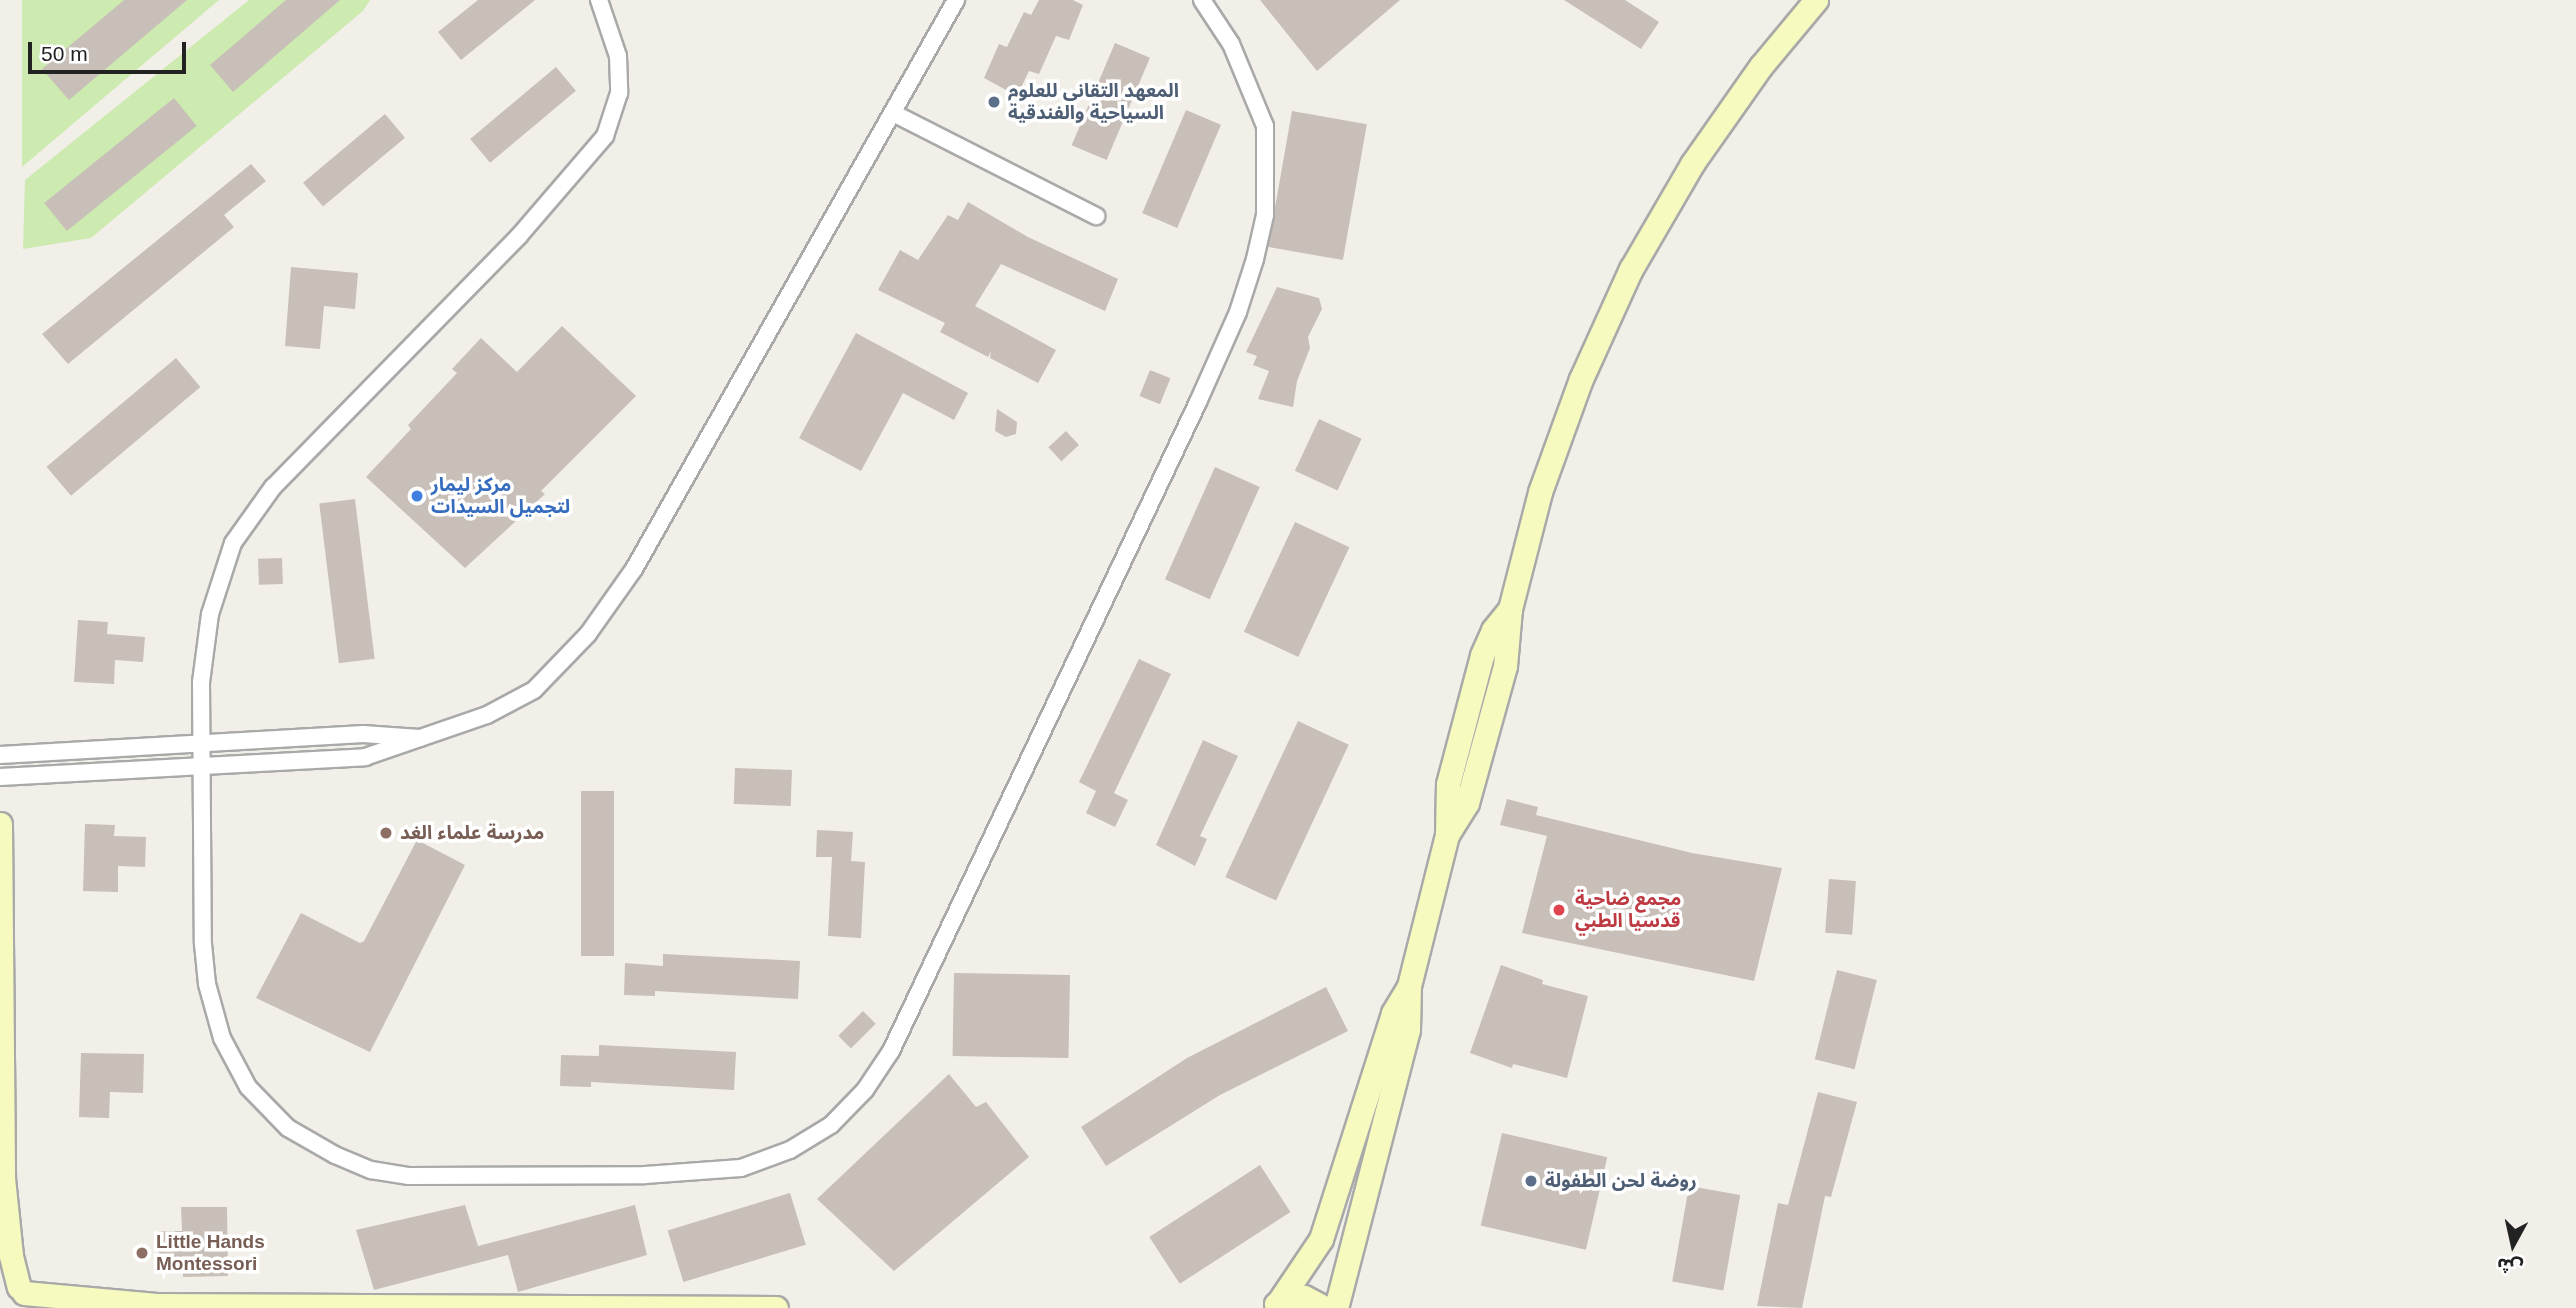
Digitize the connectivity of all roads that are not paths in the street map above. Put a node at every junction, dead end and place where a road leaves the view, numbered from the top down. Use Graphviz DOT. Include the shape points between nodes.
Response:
graph roads {
  1 [pos="599,0"];
  2 [pos="956,0"];
  3 [pos="1202,0"];
  4 [pos="1816,0"];
  5 [pos="893,113"];
  6 [pos="1096,216"];
  7 [pos="420,738"];
  8 [pos="201,744"];
  9 [pos="0,755"];
  10 [pos="202,769"];
  11 [pos="0,777"];
  12 [pos="0,824"];
  13 [pos="1409,986"];
  14 [pos="18,1292"];
  15 [pos="1272,1307"];
  16 [pos="776,1308"];
  17 [pos="1325,1308"];
  18 [pos="1336,1308"];
  1 -- 8 [label="street" via="618,56 619,93 605,136 519,236 273,487 233,543 210,614 201,682"];
  2 -- 5 [label="street"];
  3 -- 10 [label="street" via="1231,44 1265,125 1265,215 1238,312 891,1051 865,1090 831,1125 790,1150 741,1168 692,1173 408,1177 371,1170 335,1155 288,1128 248,1087 222,1038 207,984 203,944"];
  4 -- 13 [label="main road" via="1725,114 1632,269 1559,435 1510,609 1504,666 1471,791 1447,835"];
  5 -- 6 [label="street"];
  5 -- 7 [label="street" via="634,569 589,634 534,690 487,715"];
  7 -- 8 [label="street" via="363,734"];
  7 -- 10 [label="street" via="365,757"];
  8 -- 9 [label="street"];
  8 -- 10 [label="street"];
  10 -- 11 [label="street"];
  12 -- 14 [label="main road" via="4,1178"];
  13 -- 15 [label="main road" via="1394,1013 1321,1239"];
  13 -- 18 [label="main road" via="1408,1030"];
  14 -- 16 [label="main road" via="156,1305"];
  15 -- 17 [label="main road" via="1304,1297"];
}
